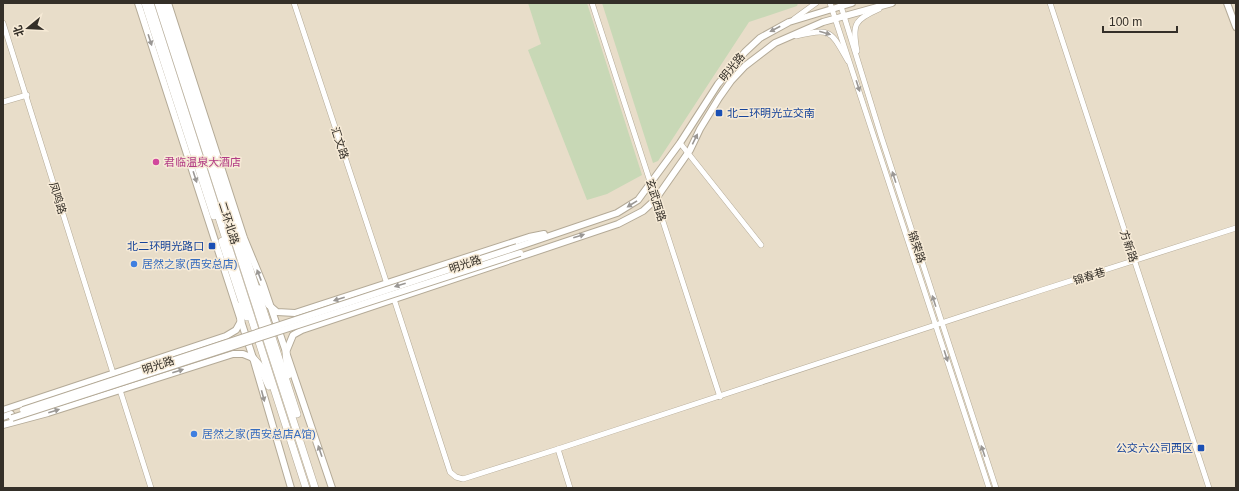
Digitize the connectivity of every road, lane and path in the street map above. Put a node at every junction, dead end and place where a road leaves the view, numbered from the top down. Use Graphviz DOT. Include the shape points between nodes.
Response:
graph roads {
  1 [pos="138,3"];
  2 [pos="145,3"];
  3 [pos="150,3"];
  4 [pos="158,3"];
  5 [pos="163,3"];
  6 [pos="168,3"];
  7 [pos="294,3"];
  8 [pos="592,3"];
  9 [pos="816,3"];
  10 [pos="852,3"];
  11 [pos="1050,3"];
  12 [pos="1227,3"];
  13 [pos="890,4"];
  14 [pos="840,5"];
  15 [pos="831,6"];
  16 [pos="842,16"];
  17 [pos="836,18"];
  18 [pos="789,22"];
  19 [pos="3,23"];
  20 [pos="1236,27"];
  21 [pos="787,38"];
  22 [pos="175,41"];
  23 [pos="180,71"];
  24 [pos="853,71"];
  25 [pos="860,72"];
  26 [pos="27,94"];
  27 [pos="3,102"];
  28 [pos="184,106"];
  29 [pos="185,127"];
  30 [pos="190,143"];
  31 [pos="680,143"];
  32 [pos="688,153"];
  33 [pos="205,161"];
  34 [pos="221,182"];
  35 [pos="651,185"];
  36 [pos="655,200"];
  37 [pos="1236,228"];
  38 [pos="564,230"];
  39 [pos="561,241"];
  40 [pos="761,245"];
  41 [pos="518,250"];
  42 [pos="1134,262"];
  43 [pos="248,263"];
  44 [pos="387,284"];
  45 [pos="238,292"];
  46 [pos="394,299"];
  47 [pos="269,305"];
  48 [pos="241,321"];
  49 [pos="942,324"];
  50 [pos="936,326"];
  51 [pos="286,352"];
  52 [pos="253,358"];
  53 [pos="113,373"];
  54 [pos="269,386"];
  55 [pos="120,390"];
  56 [pos="720,397"];
  57 [pos="3,410"];
  58 [pos="297,414"];
  59 [pos="3,416"];
  60 [pos="11,416"];
  61 [pos="3,421"];
  62 [pos="3,425"];
  63 [pos="303,448"];
  64 [pos="558,449"];
  65 [pos="301,471"];
  66 [pos="310,473"];
  67 [pos="305,487"];
  68 [pos="151,488"];
  69 [pos="291,488"];
  70 [pos="315,488"];
  71 [pos="319,488"];
  72 [pos="332,488"];
  73 [pos="570,488"];
  74 [pos="989,488"];
  75 [pos="996,488"];
  76 [pos="1209,488"];
  1 -- 48 [label="main road, one-way"];
  2 -- 29 [label="highway"];
  3 -- 28 [label="highway, 二环北路"];
  4 -- 23 [label="highway, 二环北路"];
  5 -- 22 [label="highway"];
  47 -- 6 [label="main road, one-way" via="244,238"];
  7 -- 44 [label="street, 汇文路"];
  8 -- 35 [label="street, 玄武西路"];
  9 -- 18 [label="street"];
  10 -- 14 [label="main road, 明光路"];
  11 -- 42 [label="street, 方新路"];
  12 -- 20 [label="main road"];
  13 -- 16 [label="main road, 明光路"];
  13 -- 25 [label="street" via="862,17 855,26 854,38"];
  14 -- 15 [label="main road, 明光路"];
  14 -- 16 [label="street, 锦荣路"];
  15 -- 17 [label="street, 锦荣路"];
  15 -- 18 [label="main road, 明光路"];
  16 -- 17 [label="main road, 明光路"];
  16 -- 25 [label="street, 锦荣路"];
  17 -- 21 [label="main road, 明光路"];
  17 -- 24 [label="street, 锦荣路"];
  18 -- 31 [label="main road, 明光路, one-way" via="760,38 741,56 718,84"];
  19 -- 26 [label="street, 凤鸣路"];
  21 -- 24 [label="street, one-way" via="820,31 830,34 835,38"];
  32 -- 21 [label="main road, 明光路, one-way" via="700,129 737,74 775,43"];
  22 -- 23 [label="highway"];
  22 -- 34 [label="highway"];
  23 -- 33 [label="highway, 二环北路"];
  24 -- 50 [label="street, 锦荣路, one-way"];
  49 -- 25 [label="street, 锦荣路, one-way"];
  26 -- 27 [label="street"];
  26 -- 53 [label="street, 凤鸣路"];
  28 -- 29 [label="highway"];
  28 -- 33 [label="highway, 二环北路"];
  29 -- 30 [label="highway"];
  30 -- 33 [label="highway"];
  30 -- 45 [label="highway"];
  31 -- 32 [label="street"];
  31 -- 35 [label="main road, 明光路"];
  32 -- 36 [label="main road, 明光路"];
  32 -- 40 [label="street"];
  33 -- 34 [label="highway"];
  33 -- 63 [label="highway, 二环北路"];
  33 -- 65 [label="highway, 二环北路"];
  34 -- 43 [label="highway"];
  35 -- 36 [label="street, 玄武西路"];
  35 -- 38 [label="main road, 明光路, one-way" via="638,200 617,214"];
  39 -- 36 [label="main road, 明光路, one-way" via="618,224 643,211"];
  36 -- 56 [label="street, 玄武西路"];
  37 -- 42 [label="street, 锦春巷"];
  38 -- 41 [label="main road, 明光路"];
  38 -- 44 [label="main road" via="530,237"];
  39 -- 41 [label="main road, 明光路"];
  39 -- 46 [label="main road, 明光路"];
  41 -- 60 [label="main road, 明光路, bridge"];
  42 -- 49 [label="street, 锦春巷"];
  42 -- 76 [label="street, 方新路"];
  43 -- 47 [label="highway" via="257,286"];
  43 -- 58 [label="highway"];
  44 -- 47 [label="main road, one-way" via="295,313 277,312"];
  45 -- 48 [label="highway"];
  45 -- 54 [label="highway"];
  46 -- 51 [label="main road, 明光路" via="296,332"];
  46 -- 64 [label="street" via="450,472 463,479"];
  47 -- 51 [label="main road"];
  48 -- 52 [label="main road"];
  48 -- 53 [label="main road" via="236,330 226,336"];
  49 -- 50 [label="street"];
  75 -- 49 [label="street, 锦荣路, one-way"];
  50 -- 56 [label="street"];
  50 -- 74 [label="street, 锦荣路, one-way"];
  51 -- 58 [label="highway"];
  72 -- 51 [label="main road, one-way"];
  52 -- 54 [label="highway" via="260,366"];
  55 -- 52 [label="main road, one-way" via="233,354"];
  52 -- 69 [label="main road, one-way"];
  53 -- 57 [label="main road"];
  54 -- 65 [label="highway" via="290,449"];
  62 -- 55 [label="main road, one-way"];
  55 -- 68 [label="street"];
  56 -- 64 [label="street"];
  58 -- 63 [label="highway"];
  59 -- 60 [label="main road, 明光路"];
  60 -- 61 [label="main road, 明光路"];
  63 -- 66 [label="highway, 二环北路"];
  64 -- 73 [label="street"];
  65 -- 67 [label="highway, 二环北路"];
  66 -- 70 [label="highway, 二环北路"];
  66 -- 71 [label="highway"];
}
